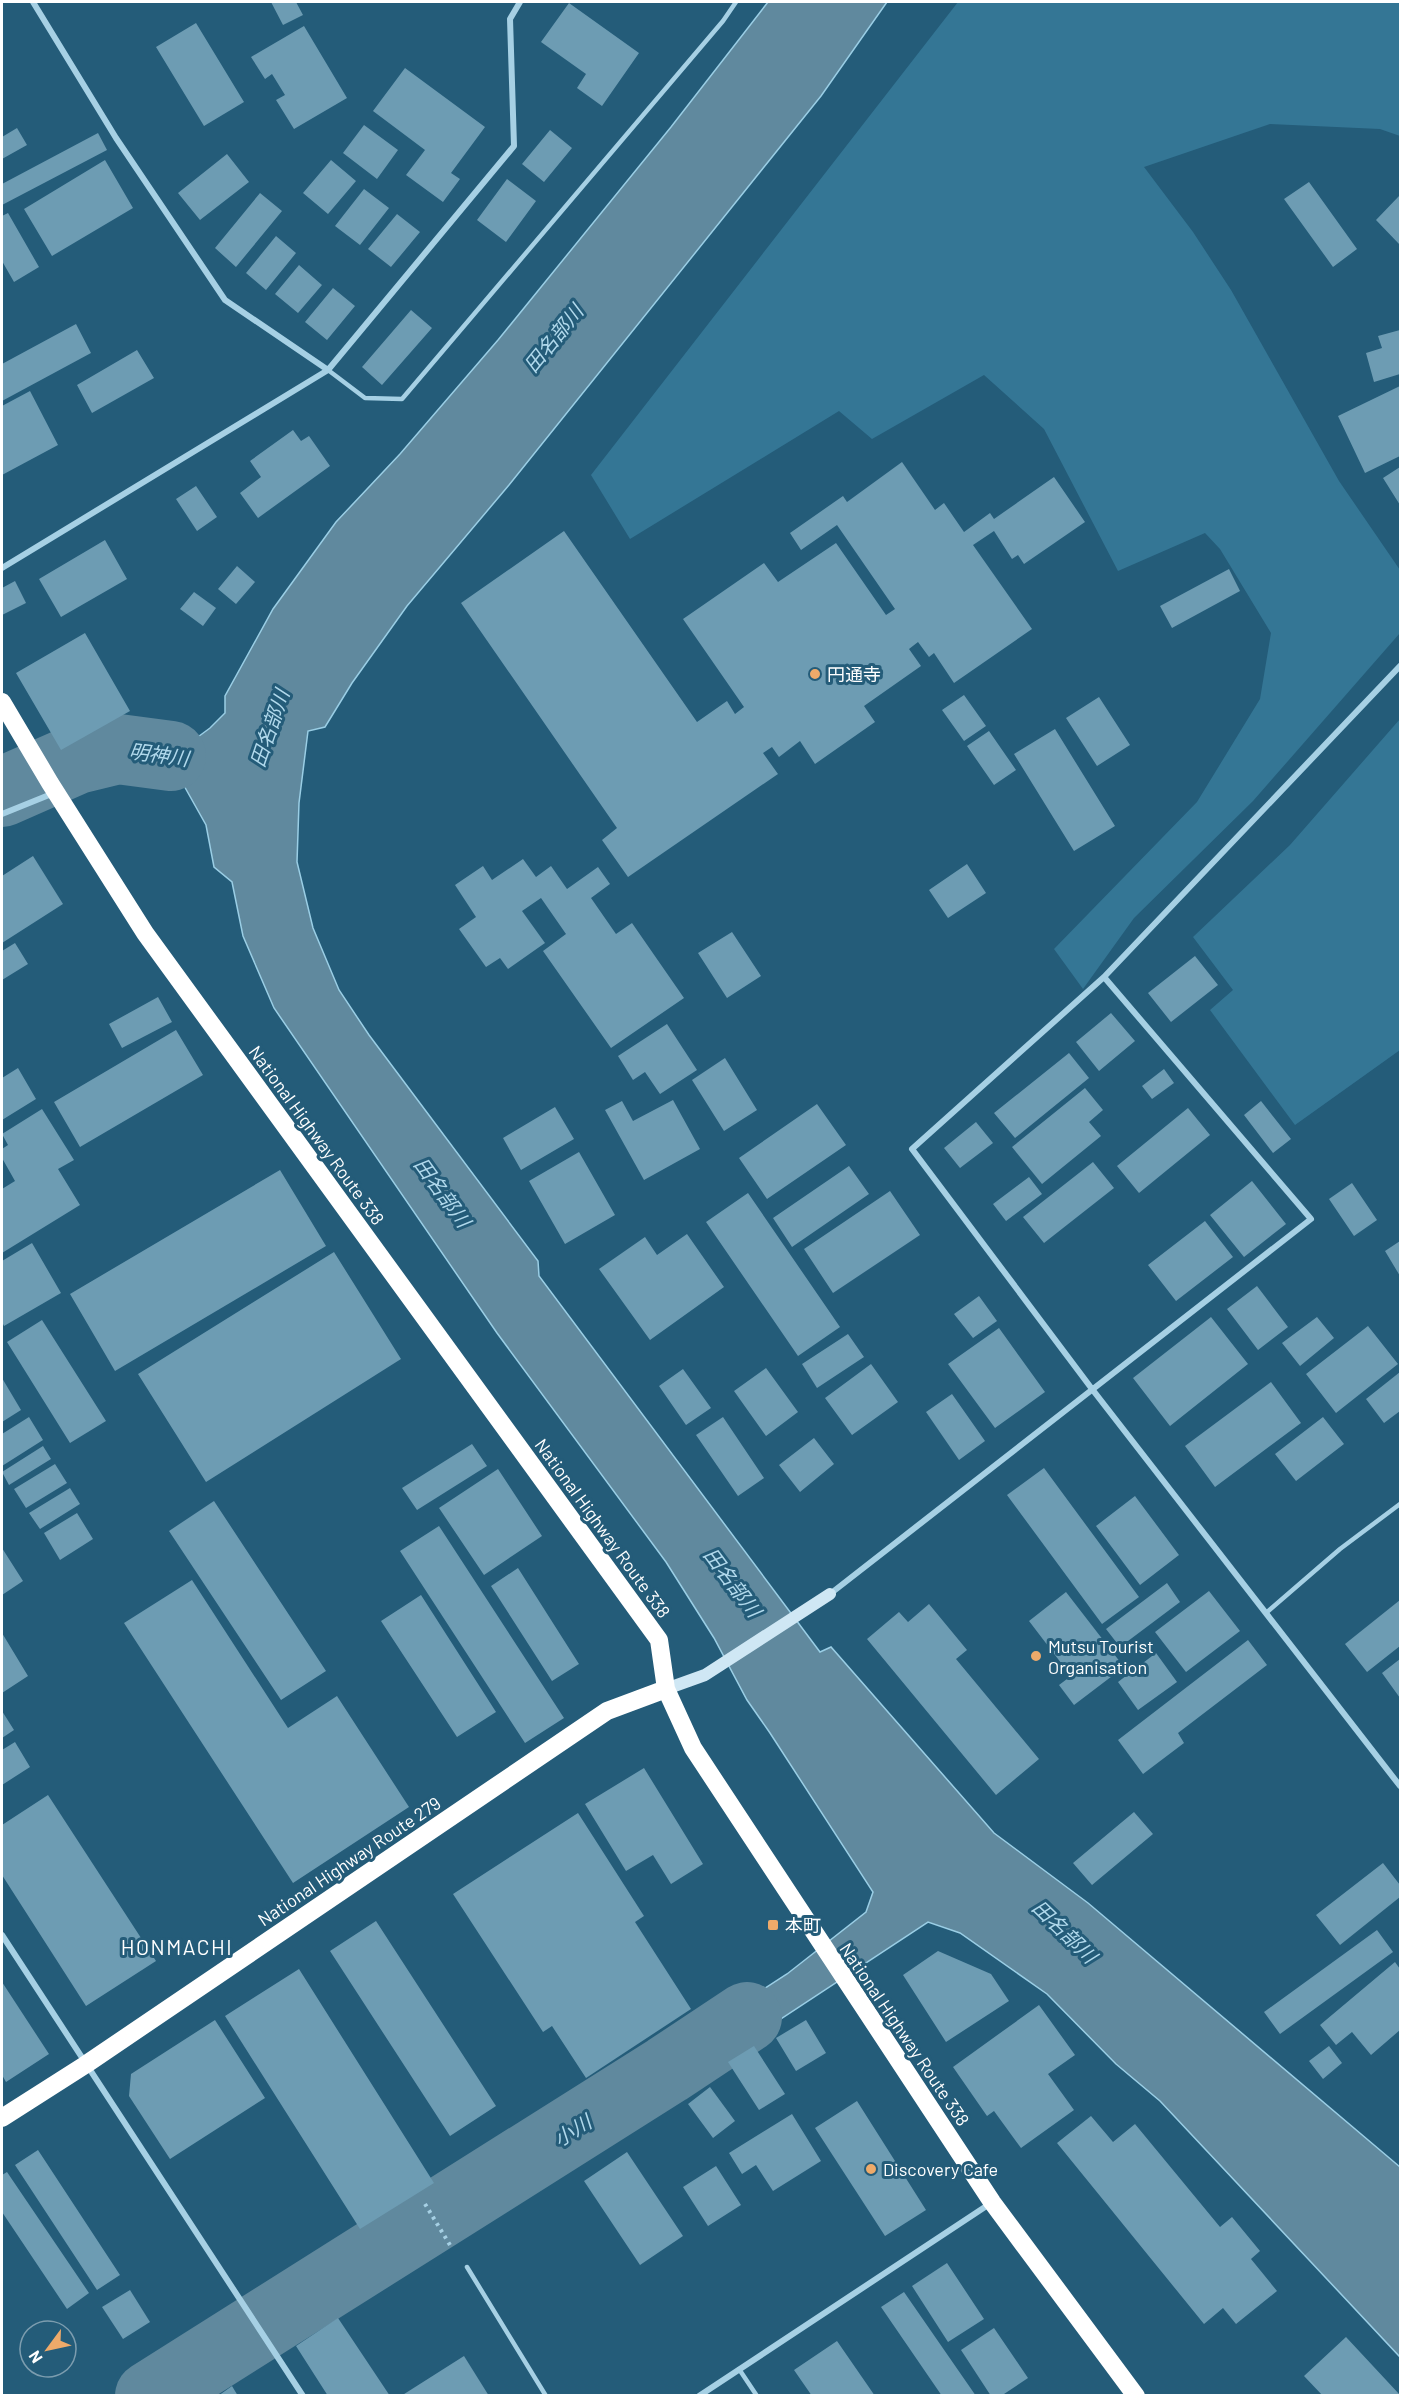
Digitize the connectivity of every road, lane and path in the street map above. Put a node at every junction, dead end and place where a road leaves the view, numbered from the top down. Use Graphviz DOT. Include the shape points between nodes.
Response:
graph roads {
  1 [pos="33,2"];
  2 [pos="520,2"];
  3 [pos="736,2"];
  4 [pos="328,370"];
  5 [pos="2,568"];
  6 [pos="1401,666"];
  7 [pos="2,702"];
  8 [pos="53,788"];
  9 [pos="2,814"];
  10 [pos="1104,977"];
  11 [pos="1092,1389"];
  12 [pos="1401,1504"];
  13 [pos="830,1594"];
  14 [pos="1266,1613"];
  15 [pos="666,1689"];
  16 [pos="1401,1786"];
  17 [pos="2,1935"];
  18 [pos="86,2065"];
  19 [pos="2,2118"];
  20 [pos="992,2202"];
  21 [pos="425,2204"];
  22 [pos="450,2245"];
  23 [pos="467,2266"];
  24 [pos="739,2369"];
  25 [pos="303,2396"];
  26 [pos="546,2396"];
  27 [pos="699,2396"];
  28 [pos="757,2396"];
  29 [pos="1136,2396"];
  1 -- 4 [label="street" via="116,138 225,300"];
  2 -- 4 [label="street" via="510,19 514,146"];
  3 -- 4 [label="lane" via="402,399 365,398"];
  4 -- 5 [label="street"];
  6 -- 10 [label="street"];
  7 -- 8 [label="highway, National Highway Route 338"];
  8 -- 9 [label="street"];
  8 -- 15 [label="highway, National Highway Route 338" via="145,933 659,1640"];
  10 -- 11 [label="street" via="912,1149"];
  10 -- 11 [label="street" via="1311,1219"];
  11 -- 13 [label="street"];
  11 -- 14 [label="street"];
  12 -- 14 [label="lane" via="1340,1549"];
  13 -- 15 [label="street" via="705,1675"];
  14 -- 16 [label="street"];
  15 -- 18 [label="highway, National Highway Route 279" via="607,1711"];
  15 -- 20 [label="highway, National Highway Route 338" via="693,1748"];
  17 -- 18 [label="street"];
  18 -- 19 [label="highway, National Highway Route 279"];
  18 -- 25 [label="street"];
  20 -- 24 [label="street"];
  20 -- 29 [label="highway, National Highway Route 338"];
  21 -- 22 [label="path"];
  23 -- 26 [label="lane"];
  24 -- 27 [label="street"];
  24 -- 28 [label="lane"];
}
